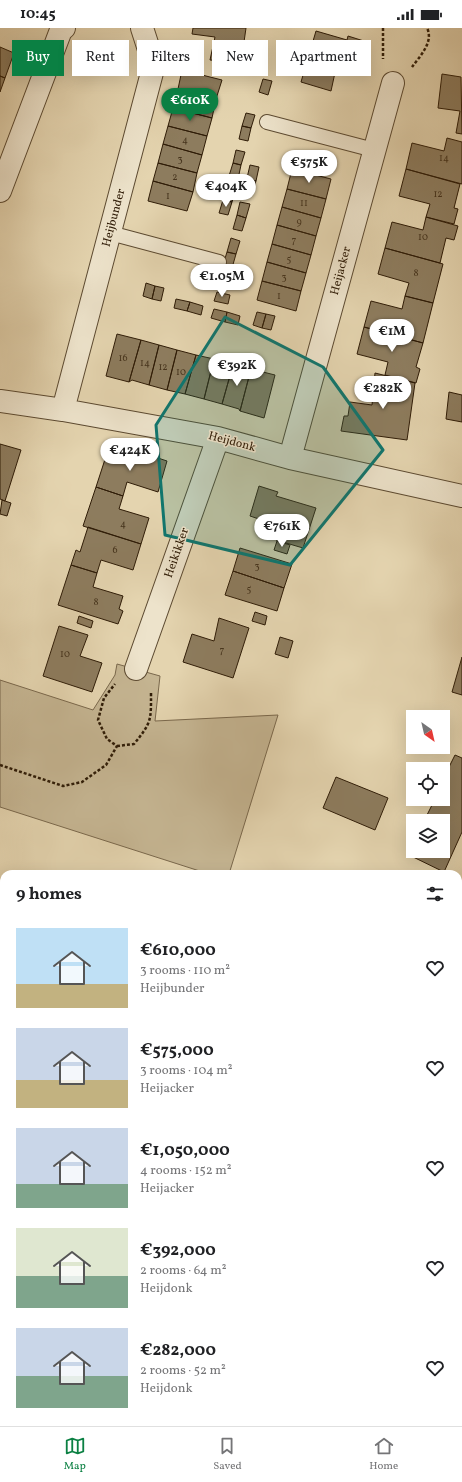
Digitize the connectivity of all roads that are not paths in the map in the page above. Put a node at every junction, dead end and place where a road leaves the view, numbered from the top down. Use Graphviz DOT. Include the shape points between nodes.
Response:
graph roads {
  1 [pos="64,28"];
  2 [pos="142,28"];
  3 [pos="393,83"];
  4 [pos="267,122"];
  5 [pos="374,150"];
  6 [pos="0,191"];
  7 [pos="110,233"];
  8 [pos="219,262"];
  9 [pos="0,400"];
  10 [pos="63,410"];
  11 [pos="218,438"];
  12 [pos="290,458"];
  13 [pos="462,496"];
  14 [pos="136,669"];
  1 -- 6 [label="street" via="60,30"];
  2 -- 7 [label="street, Heijbunder" via="154,65"];
  3 -- 5 [label="street, Heijacker"];
  4 -- 5 [label="lane"];
  5 -- 12 [label="street, Heijacker"];
  7 -- 8 [label="lane"];
  7 -- 10 [label="street, Heijbunder"];
  9 -- 10 [label="street, Heijdonk"];
  10 -- 11 [label="street, Heijdonk"];
  11 -- 12 [label="street, Heijdonk"];
  11 -- 14 [label="street, Heikikker"];
  12 -- 13 [label="street, Heijdonk"];
}
